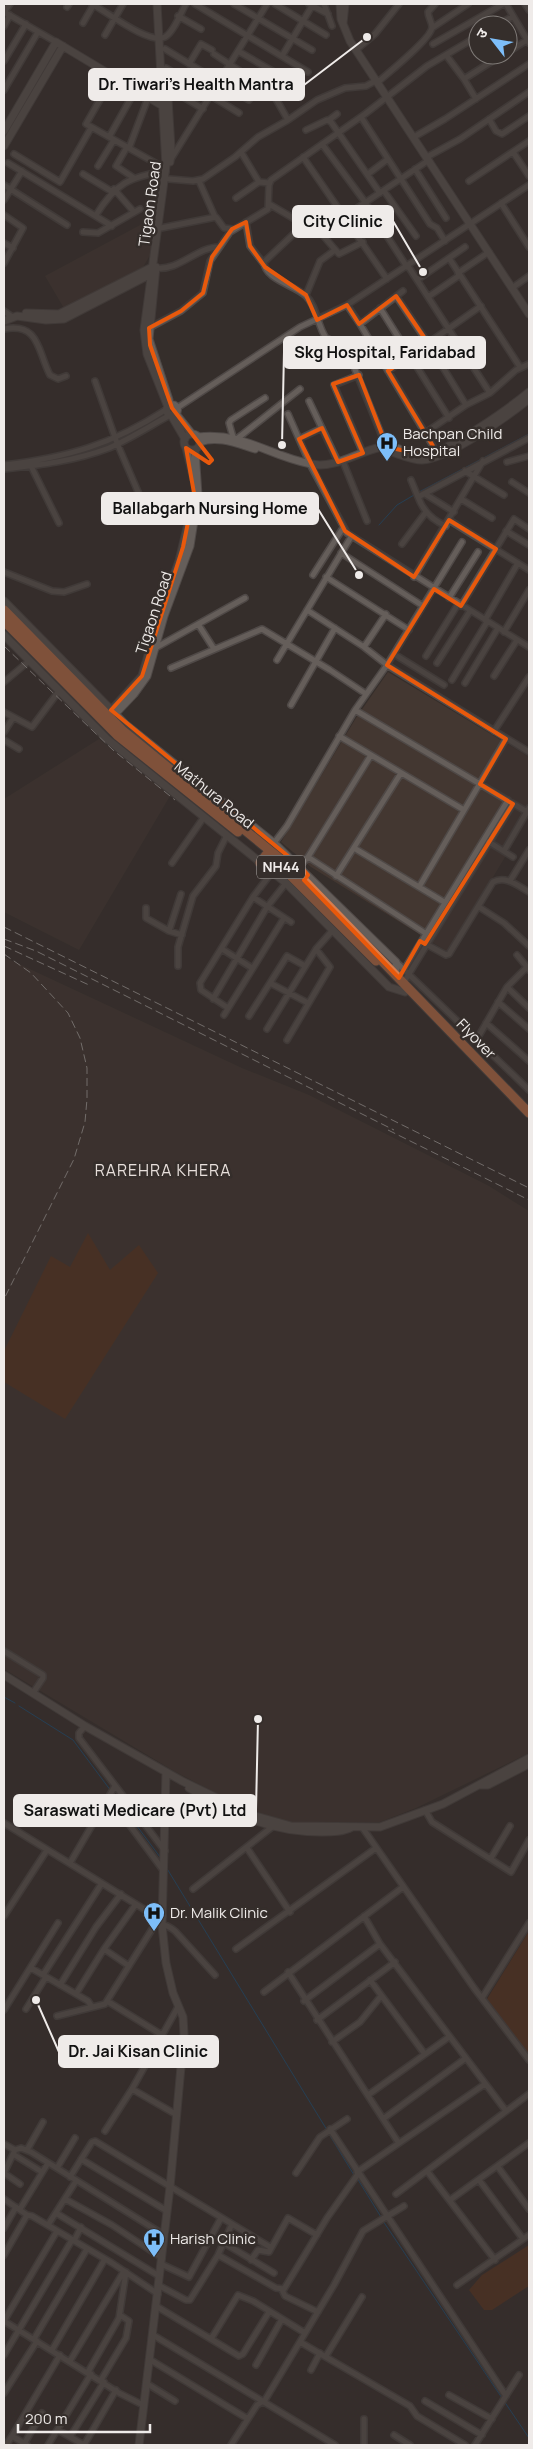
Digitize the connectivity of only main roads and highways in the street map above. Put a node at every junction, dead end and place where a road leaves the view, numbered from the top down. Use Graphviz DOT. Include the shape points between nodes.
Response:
graph roads {
  1 [pos="4,610"];
  2 [pos="4,621"];
  3 [pos="146,753"];
  4 [pos="268,853"];
  5 [pos="405,982"];
  6 [pos="529,1113"];
  7 [pos="529,1119"];
  1 -- 3 [label="highway, Mathura Road / NH44"];
  2 -- 3 [label="highway, Mathura Road / NH44" via="102,720"];
  3 -- 4 [label="highway, Mathura Road / NH44"];
  4 -- 5 [label="highway, Mathura Road / NH44"];
  4 -- 5 [label="highway, Mathura Road / NH44" via="306,877"];
  5 -- 6 [label="highway, Flyover / NH44"];
  5 -- 7 [label="highway, Flyover / NH44"];
}
